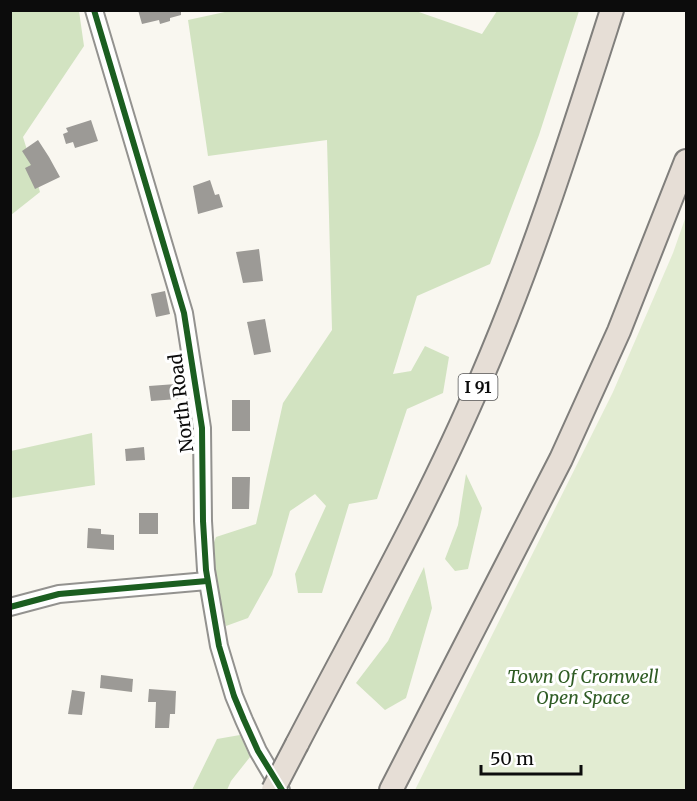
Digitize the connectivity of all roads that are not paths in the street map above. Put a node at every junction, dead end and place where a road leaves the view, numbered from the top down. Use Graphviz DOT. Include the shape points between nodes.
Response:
graph roads {
  1 [pos="94,10"];
  2 [pos="612,10"];
  3 [pos="687,161"];
  4 [pos="207,580"];
  5 [pos="10,607"];
  6 [pos="273,790"];
  7 [pos="282,790"];
  8 [pos="391,790"];
  1 -- 4 [label="street, North Road" via="184,313 202,428"];
  2 -- 6 [label="highway, I 91, bridge" via="545,214 480,381 438,472"];
  3 -- 8 [label="highway" via="619,331 561,459"];
  4 -- 5 [label="street" via="59,594"];
  4 -- 7 [label="street, North Road" via="219,646 234,696 250,735"];
}
